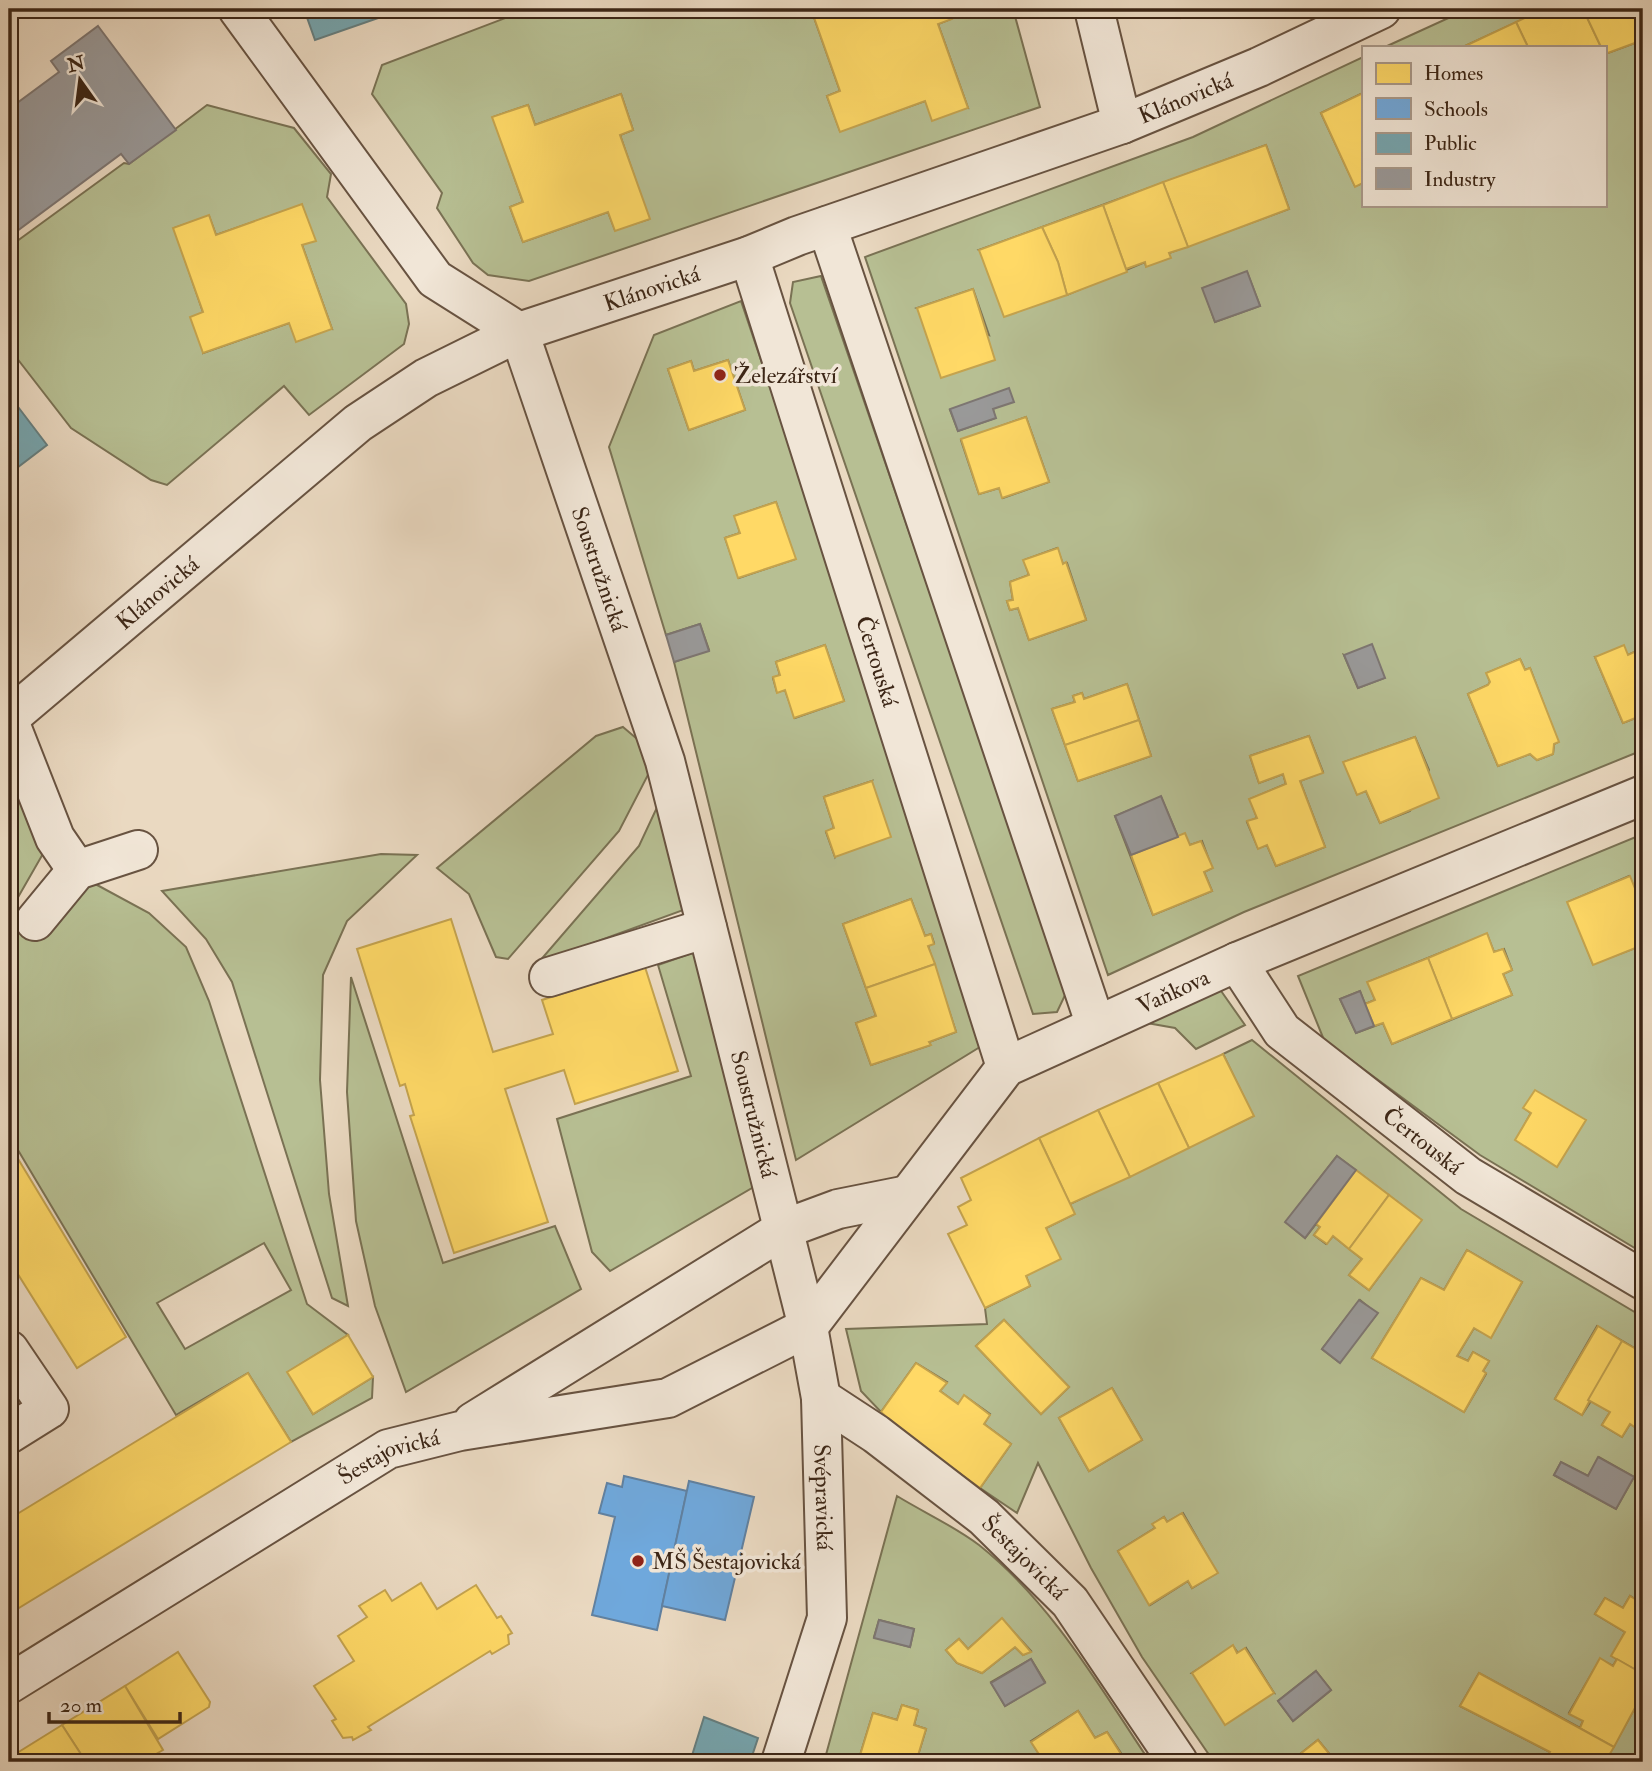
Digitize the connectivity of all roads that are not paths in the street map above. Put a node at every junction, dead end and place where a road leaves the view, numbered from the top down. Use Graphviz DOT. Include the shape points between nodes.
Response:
graph roads {
  1 [pos="238,9"];
  2 [pos="1094,9"];
  3 [pos="1381,9"];
  4 [pos="1122,124"];
  5 [pos="827,226"];
  6 [pos="749,256"];
  7 [pos="519,332"];
  8 [pos="9,720"];
  9 [pos="1643,795"];
  10 [pos="138,850"];
  11 [pos="76,870"];
  12 [pos="35,921"];
  13 [pos="707,928"];
  14 [pos="1237,962"];
  15 [pos="550,977"];
  16 [pos="1096,1026"];
  17 [pos="1006,1067"];
  18 [pos="908,1195"];
  19 [pos="783,1229"];
  20 [pos="1643,1280"];
  21 [pos="808,1327"];
  22 [pos="9,1350"];
  23 [pos="821,1398"];
  24 [pos="460,1430"];
  25 [pos="9,1434"];
  26 [pos="9,1684"];
  27 [pos="780,1762"];
  28 [pos="1178,1762"];
  1 -- 7 [label="street" via="435,279"];
  2 -- 4 [label="street"];
  3 -- 4 [label="street, Klánovická" via="1259,67"];
  4 -- 5 [label="street, Klánovická"];
  5 -- 6 [label="street, Klánovická"];
  5 -- 16 [label="street"];
  6 -- 7 [label="street, Klánovická"];
  6 -- 17 [label="street, Čertouská"];
  7 -- 8 [label="street, Klánovická" via="426,378 358,424"];
  7 -- 13 [label="street, Soustružnická" via="665,761"];
  8 -- 11 [label="street" via="55,838"];
  9 -- 14 [label="street, Vaňkova"];
  10 -- 11 [label="street"];
  11 -- 12 [label="street"];
  13 -- 15 [label="street"];
  13 -- 19 [label="street, Soustružnická"];
  14 -- 16 [label="street, Vaňkova"];
  14 -- 20 [label="street, Čertouská" via="1282,1031 1468,1176"];
  16 -- 17 [label="street, Vaňkova"];
  17 -- 18 [label="street, Vaňkova"];
  18 -- 19 [label="street" via="838,1209"];
  18 -- 21 [label="street, Vaňkova"];
  19 -- 21 [label="street, Svépravická"];
  19 -- 24 [label="street"];
  21 -- 23 [label="street, Svépravická"];
  21 -- 24 [label="street, Šestajovická" via="668,1398"];
  22 -- 25 [label="street" via="49,1409"];
  23 -- 27 [label="street, Svépravická" via="827,1618"];
  23 -- 28 [label="street, Šestajovická" via="984,1517 1070,1602"];
  24 -- 26 [label="street, Šestajovická" via="388,1449"];
}
